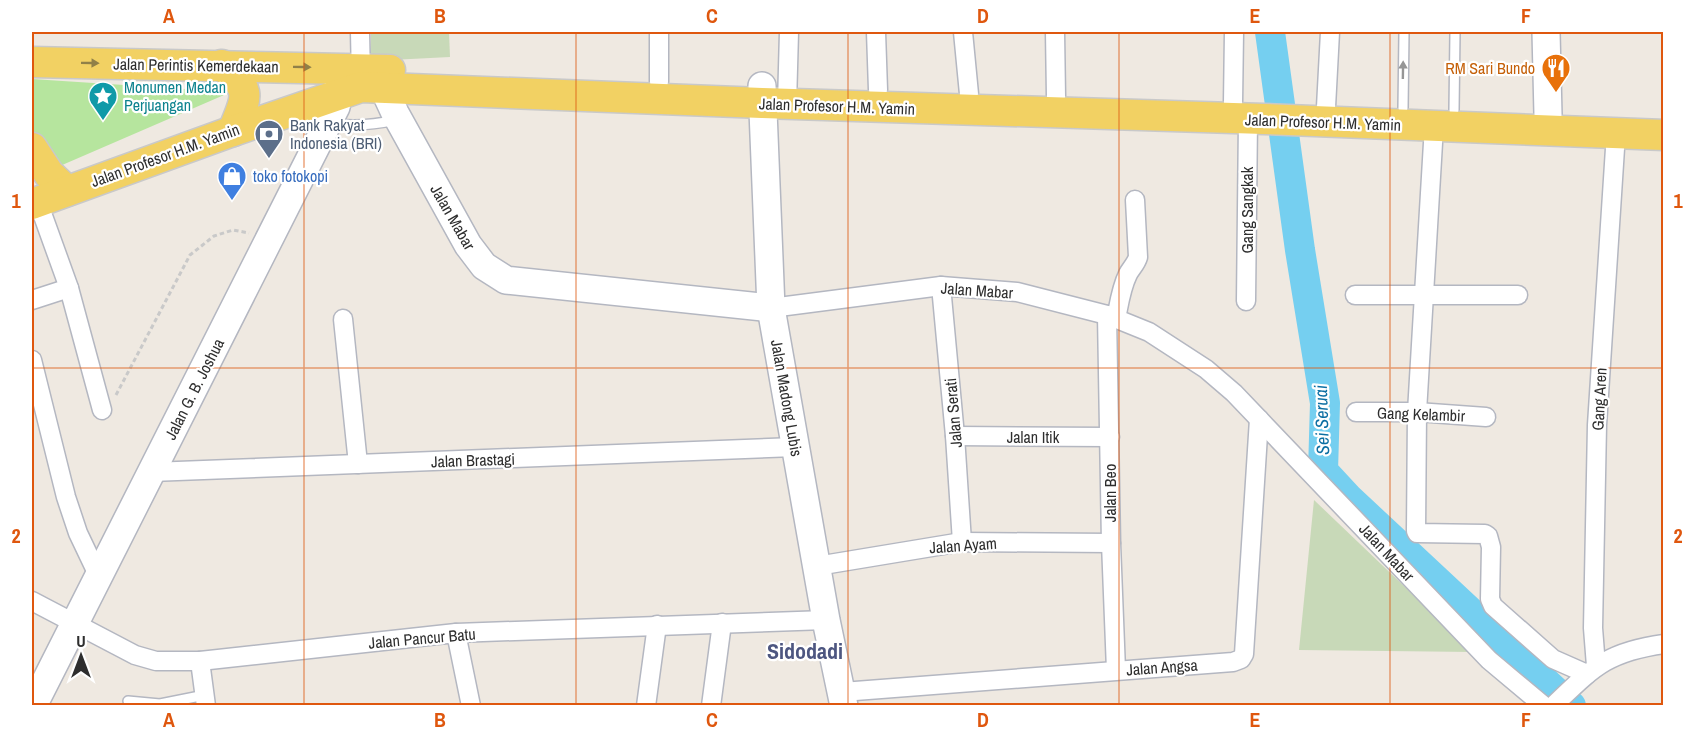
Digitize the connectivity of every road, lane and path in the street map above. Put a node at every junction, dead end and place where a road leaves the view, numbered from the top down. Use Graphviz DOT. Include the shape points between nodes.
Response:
graph roads {
  1 [pos="360,32"];
  2 [pos="659,32"];
  3 [pos="789,32"];
  4 [pos="876,32"];
  5 [pos="963,32"];
  6 [pos="1055,32"];
  7 [pos="1234,32"];
  8 [pos="1330,32"];
  9 [pos="1404,32"];
  10 [pos="1455,32"];
  11 [pos="1546,32"];
  12 [pos="32,62"];
  13 [pos="222,65"];
  14 [pos="360,79"];
  15 [pos="659,82"];
  16 [pos="878,90"];
  17 [pos="969,94"];
  18 [pos="775,95"];
  19 [pos="1056,97"];
  20 [pos="1403,108"];
  21 [pos="1252,111"];
  22 [pos="1311,111"];
  23 [pos="1444,118"];
  24 [pos="398,119"];
  25 [pos="1664,120"];
  26 [pos="1548,122"];
  27 [pos="328,123"];
  28 [pos="233,130"];
  29 [pos="1616,133"];
  30 [pos="1664,135"];
  31 [pos="32,147"];
  32 [pos="67,191"];
  33 [pos="1135,200"];
  34 [pos="35,203"];
  35 [pos="270,238"];
  36 [pos="941,286"];
  37 [pos="69,288"];
  38 [pos="1355,295"];
  39 [pos="1425,295"];
  40 [pos="1518,295"];
  41 [pos="32,300"];
  42 [pos="1246,300"];
  43 [pos="771,308"];
  44 [pos="1111,317"];
  45 [pos="343,319"];
  46 [pos="32,360"];
  47 [pos="102,410"];
  48 [pos="1356,412"];
  49 [pos="1417,412"];
  50 [pos="1486,417"];
  51 [pos="1258,419"];
  52 [pos="956,436"];
  53 [pos="1110,437"];
  54 [pos="795,447"];
  55 [pos="357,464"];
  56 [pos="151,472"];
  57 [pos="962,542"];
  58 [pos="1111,543"];
  59 [pos="817,566"];
  60 [pos="98,575"];
  61 [pos="32,601"];
  62 [pos="826,620"];
  63 [pos="74,622"];
  64 [pos="722,623"];
  65 [pos="657,625"];
  66 [pos="456,633"];
  67 [pos="1664,644"];
  68 [pos="200,661"];
  69 [pos="1116,670"];
  70 [pos="1588,672"];
  71 [pos="843,699"];
  72 [pos="206,700"];
  73 [pos="128,701"];
  74 [pos="33,705"];
  75 [pos="471,705"];
  76 [pos="646,705"];
  77 [pos="711,705"];
  78 [pos="1544,705"];
  79 [pos="1553,705"];
  1 -- 14 [label="street"];
  2 -- 15 [label="street"];
  3 -- 18 [label="street"];
  4 -- 16 [label="street"];
  5 -- 17 [label="street"];
  6 -- 19 [label="street"];
  7 -- 21 [label="street, Gang Sangkak"];
  8 -- 22 [label="street"];
  20 -- 9 [label="lane, one-way"];
  10 -- 23 [label="lane"];
  11 -- 26 [label="street"];
  12 -- 13 [label="main road, Jalan Perintis Kemerdekaan, one-way"];
  13 -- 14 [label="main road, Jalan Perintis Kemerdekaan, one-way"];
  13 -- 28 [label="main road" via="239,79 245,92"];
  14 -- 15 [label="main road, Jalan Profesor H.M. Yamin" via="436,73"];
  14 -- 18 [label="main road, Jalan Profesor H.M. Yamin"];
  14 -- 24 [label="street, Jalan Mabar"];
  14 -- 27 [label="street, Jalan G. B. Joshua" via="336,106"];
  14 -- 28 [label="main road, Jalan Profesor H.M. Yamin"];
  15 -- 18 [label="main road, Jalan Profesor H.M. Yamin"];
  16 -- 17 [label="main road, Jalan Profesor H.M. Yamin"];
  16 -- 18 [label="main road, Jalan Profesor H.M. Yamin"];
  17 -- 19 [label="main road, Jalan Profesor H.M. Yamin"];
  18 -- 21 [label="main road, Jalan Profesor H.M. Yamin"];
  18 -- 43 [label="street, Jalan Madong Lubis"];
  19 -- 21 [label="main road, Jalan Profesor H.M. Yamin"];
  20 -- 22 [label="main road, Jalan Profesor H.M. Yamin"];
  20 -- 23 [label="main road, Jalan Profesor H.M. Yamin"];
  21 -- 22 [label="main road, Jalan Profesor H.M. Yamin"];
  21 -- 42 [label="street, Gang Sangkak"];
  22 -- 23 [label="main road, Jalan Profesor H.M. Yamin"];
  23 -- 26 [label="main road, Jalan Profesor H.M. Yamin"];
  23 -- 39 [label="street"];
  24 -- 27 [label="lane" via="350,127"];
  24 -- 43 [label="street, Jalan Mabar" via="468,245 484,266 506,280"];
  25 -- 26 [label="main road, Jalan Profesor H.M. Yamin"];
  26 -- 29 [label="main road, Jalan Profesor H.M. Yamin"];
  27 -- 35 [label="street, Jalan G. B. Joshua"];
  28 -- 32 [label="main road, Jalan Profesor H.M. Yamin"];
  29 -- 30 [label="main road, Jalan Profesor H.M. Yamin"];
  29 -- 70 [label="street, Gang Aren" via="1597,425 1593,628"];
  31 -- 32 [label="main road" via="49,174"];
  32 -- 34 [label="main road, Jalan Profesor H.M. Yamin"];
  33 -- 44 [label="street, Jalan Beo" via="1138,257"];
  34 -- 37 [label="street"];
  35 -- 47 [label="path" via="233,230 214,236 190,255 108,410"];
  35 -- 56 [label="street, Jalan G. B. Joshua"];
  36 -- 43 [label="street, Jalan Mabar"];
  36 -- 44 [label="street, Jalan Mabar" via="1017,292"];
  36 -- 52 [label="street, Jalan Serati"];
  37 -- 41 [label="street"];
  37 -- 47 [label="street"];
  38 -- 39 [label="street"];
  39 -- 40 [label="street"];
  39 -- 49 [label="street"];
  43 -- 54 [label="street, Jalan Madong Lubis"];
  44 -- 51 [label="street, Jalan Mabar" via="1149,332 1206,369"];
  44 -- 53 [label="street, Jalan Beo"];
  45 -- 55 [label="street"];
  46 -- 60 [label="street" via="66,497"];
  48 -- 49 [label="street, Gang Kelambir"];
  49 -- 50 [label="street, Gang Kelambir"];
  49 -- 70 [label="street" via="1416,532 1488,536 1492,606 1553,658"];
  51 -- 69 [label="street, Jalan Angsa" via="1244,654 1233,662"];
  51 -- 78 [label="street, Jalan Mabar" via="1489,660"];
  52 -- 53 [label="street, Jalan Itik"];
  52 -- 57 [label="street, Jalan Serati"];
  53 -- 58 [label="street, Jalan Beo"];
  54 -- 55 [label="street, Jalan Brastagi"];
  54 -- 59 [label="street, Jalan Madong Lubis"];
  55 -- 56 [label="street, Jalan Brastagi"];
  56 -- 60 [label="street, Jalan G. B. Joshua"];
  57 -- 58 [label="street, Jalan Ayam"];
  57 -- 59 [label="street, Jalan Ayam"];
  58 -- 69 [label="street, Jalan Beo"];
  59 -- 62 [label="street, Jalan Madong Lubis"];
  60 -- 63 [label="street, Jalan G. B. Joshua"];
  61 -- 63 [label="street, Jalan Pancur Batu"];
  62 -- 64 [label="street, Jalan Pancur Batu"];
  62 -- 71 [label="street, Jalan Madong Lubis"];
  63 -- 68 [label="street, Jalan Pancur Batu" via="135,655 156,661"];
  63 -- 74 [label="street, Jalan G. B. Joshua"];
  64 -- 65 [label="street, Jalan Pancur Batu"];
  64 -- 77 [label="street"];
  65 -- 66 [label="street, Jalan Pancur Batu"];
  65 -- 76 [label="street"];
  66 -- 68 [label="street, Jalan Pancur Batu"];
  66 -- 75 [label="street"];
  67 -- 70 [label="street" via="1612,657"];
  68 -- 72 [label="street"];
  69 -- 71 [label="street, Jalan Angsa"];
  70 -- 79 [label="street"];
  72 -- 73 [label="lane" via="159,704"];
}
